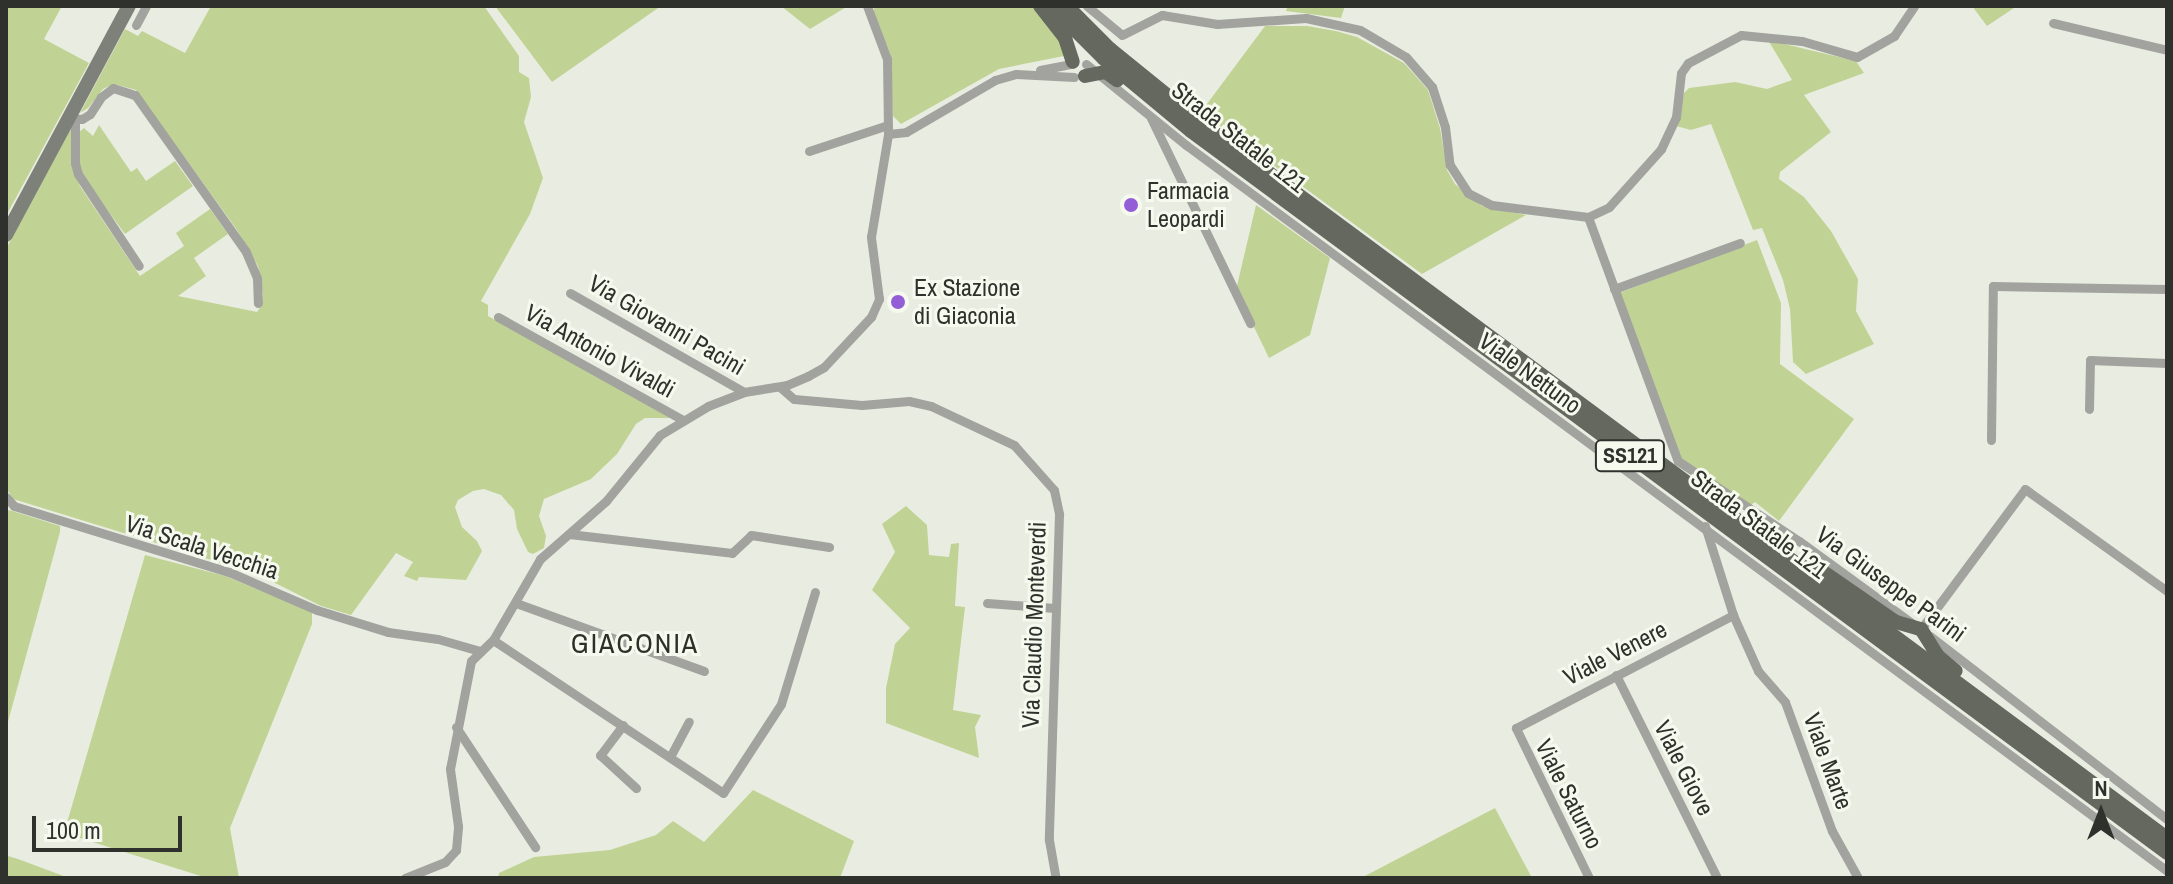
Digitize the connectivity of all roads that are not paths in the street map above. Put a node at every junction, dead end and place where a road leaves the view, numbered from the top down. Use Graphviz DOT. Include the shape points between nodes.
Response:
graph roads {
  1 [pos="129,6"];
  2 [pos="146,6"];
  3 [pos="867,6"];
  4 [pos="1040,6"];
  5 [pos="1051,6"];
  6 [pos="1067,6"];
  7 [pos="1087,6"];
  8 [pos="1914,6"];
  9 [pos="1162,11"];
  10 [pos="2053,23"];
  11 [pos="136,25"];
  12 [pos="1102,50"];
  13 [pos="2167,50"];
  14 [pos="1083,71"];
  15 [pos="1151,118"];
  16 [pos="72,119"];
  17 [pos="888,130"];
  18 [pos="1191,131"];
  19 [pos="809,151"];
  20 [pos="1588,217"];
  21 [pos="6,235"];
  22 [pos="1740,243"];
  23 [pos="139,266"];
  24 [pos="1614,289"];
  25 [pos="2167,289"];
  26 [pos="570,293"];
  27 [pos="258,303"];
  28 [pos="498,317"];
  29 [pos="1250,323"];
  30 [pos="2167,363"];
  31 [pos="780,387"];
  32 [pos="744,392"];
  33 [pos="2089,409"];
  34 [pos="683,420"];
  35 [pos="1991,440"];
  36 [pos="7,501"];
  37 [pos="1705,526"];
  38 [pos="569,534"];
  39 [pos="1768,543"];
  40 [pos="829,547"];
  41 [pos="2167,591"];
  42 [pos="815,592"];
  43 [pos="516,603"];
  44 [pos="987,603"];
  45 [pos="1055,608"];
  46 [pos="1733,615"];
  47 [pos="1921,629"];
  48 [pos="493,640"];
  49 [pos="480,651"];
  50 [pos="704,671"];
  51 [pos="1616,675"];
  52 [pos="2005,718"];
  53 [pos="689,722"];
  54 [pos="623,725"];
  55 [pos="456,727"];
  56 [pos="1516,728"];
  57 [pos="670,757"];
  58 [pos="636,788"];
  59 [pos="2167,819"];
  60 [pos="2167,838"];
  61 [pos="535,847"];
  62 [pos="2167,853"];
  63 [pos="2167,871"];
  64 [pos="405,878"];
  65 [pos="1056,878"];
  66 [pos="1589,878"];
  67 [pos="1717,878"];
  68 [pos="1858,878"];
  1 -- 16 [label="street"];
  2 -- 11 [label="street"];
  3 -- 17 [label="street" via="887,59"];
  4 -- 14 [label="main road"];
  5 -- 12 [label="main road, SS121"];
  6 -- 12 [label="main road, SS121"];
  7 -- 9 [label="street" via="1122,35"];
  8 -- 20 [label="street" via="1894,36 1857,57 1802,41 1741,35 1688,63 1678,85 1676,117 1661,149 1609,207"];
  9 -- 20 [label="street" via="1217,24 1306,18 1360,30 1406,57 1432,87 1450,165 1468,193 1492,205"];
  10 -- 13 [label="street"];
  12 -- 18 [label="main road, Strada Statale 121 / SS121"];
  12 -- 39 [label="main road, Strada Statale 121 / SS121"];
  14 -- 15 [label="street, Viale Nettuno"];
  14 -- 17 [label="street" via="995,80 906,132"];
  14 -- 18 [label="main road" via="1106,72 1155,112"];
  15 -- 29 [label="street"];
  15 -- 37 [label="street, Viale Nettuno"];
  16 -- 21 [label="street"];
  16 -- 23 [label="street" via="78,174"];
  16 -- 27 [label="street" via="90,114 113,88 135,95 246,252 257,278"];
  17 -- 19 [label="street"];
  17 -- 31 [label="street" via="871,237 878,302 871,317 824,367"];
  18 -- 62 [label="main road, Strada Statale 121 / SS121"];
  20 -- 24 [label="street, Via Giuseppe Parini"];
  22 -- 24 [label="street"];
  24 -- 47 [label="street, Via Giuseppe Parini" via="1678,461"];
  25 -- 35 [label="street" via="1993,286"];
  26 -- 32 [label="street, Via Giovanni Pacini"];
  28 -- 34 [label="street, Via Antonio Vivaldi"];
  30 -- 33 [label="street" via="2090,360"];
  31 -- 32 [label="street"];
  31 -- 45 [label="street, Via Claudio Monteverdi" via="794,399 918,403 1023,451 1057,501"];
  32 -- 34 [label="street"];
  34 -- 38 [label="street" via="660,435 606,501"];
  36 -- 49 [label="street, Via Scala Vecchia" via="229,572 317,610 388,632"];
  37 -- 46 [label="street, Viale Marte"];
  37 -- 63 [label="street, Viale Nettuno"];
  38 -- 40 [label="street" via="732,553 751,535"];
  38 -- 43 [label="street" via="540,559"];
  39 -- 47 [label="main road" via="1798,554 1896,622"];
  39 -- 52 [label="main road, Strada Statale 121 / SS121"];
  41 -- 47 [label="street" via="2025,489"];
  42 -- 57 [label="street" via="781,704 723,793"];
  43 -- 48 [label="street"];
  43 -- 50 [label="street"];
  44 -- 45 [label="street"];
  45 -- 65 [label="street, Via Claudio Monteverdi" via="1049,840"];
  46 -- 51 [label="street, Viale Venere"];
  46 -- 68 [label="street, Viale Marte" via="1758,671 1785,702 1832,831"];
  47 -- 52 [label="main road" via="1938,656"];
  47 -- 59 [label="street, Via Giuseppe Parini"];
  48 -- 49 [label="street"];
  48 -- 54 [label="street"];
  49 -- 55 [label="street" via="471,661"];
  51 -- 56 [label="street, Viale Venere"];
  51 -- 67 [label="street, Viale Giove"];
  52 -- 60 [label="main road, Strada Statale 121 / SS121"];
  53 -- 57 [label="street"];
  54 -- 57 [label="street"];
  54 -- 58 [label="street" via="600,755"];
  55 -- 61 [label="street"];
  55 -- 64 [label="street" via="449,779 458,826 456,850 436,867"];
  56 -- 66 [label="street, Viale Saturno"];
}
